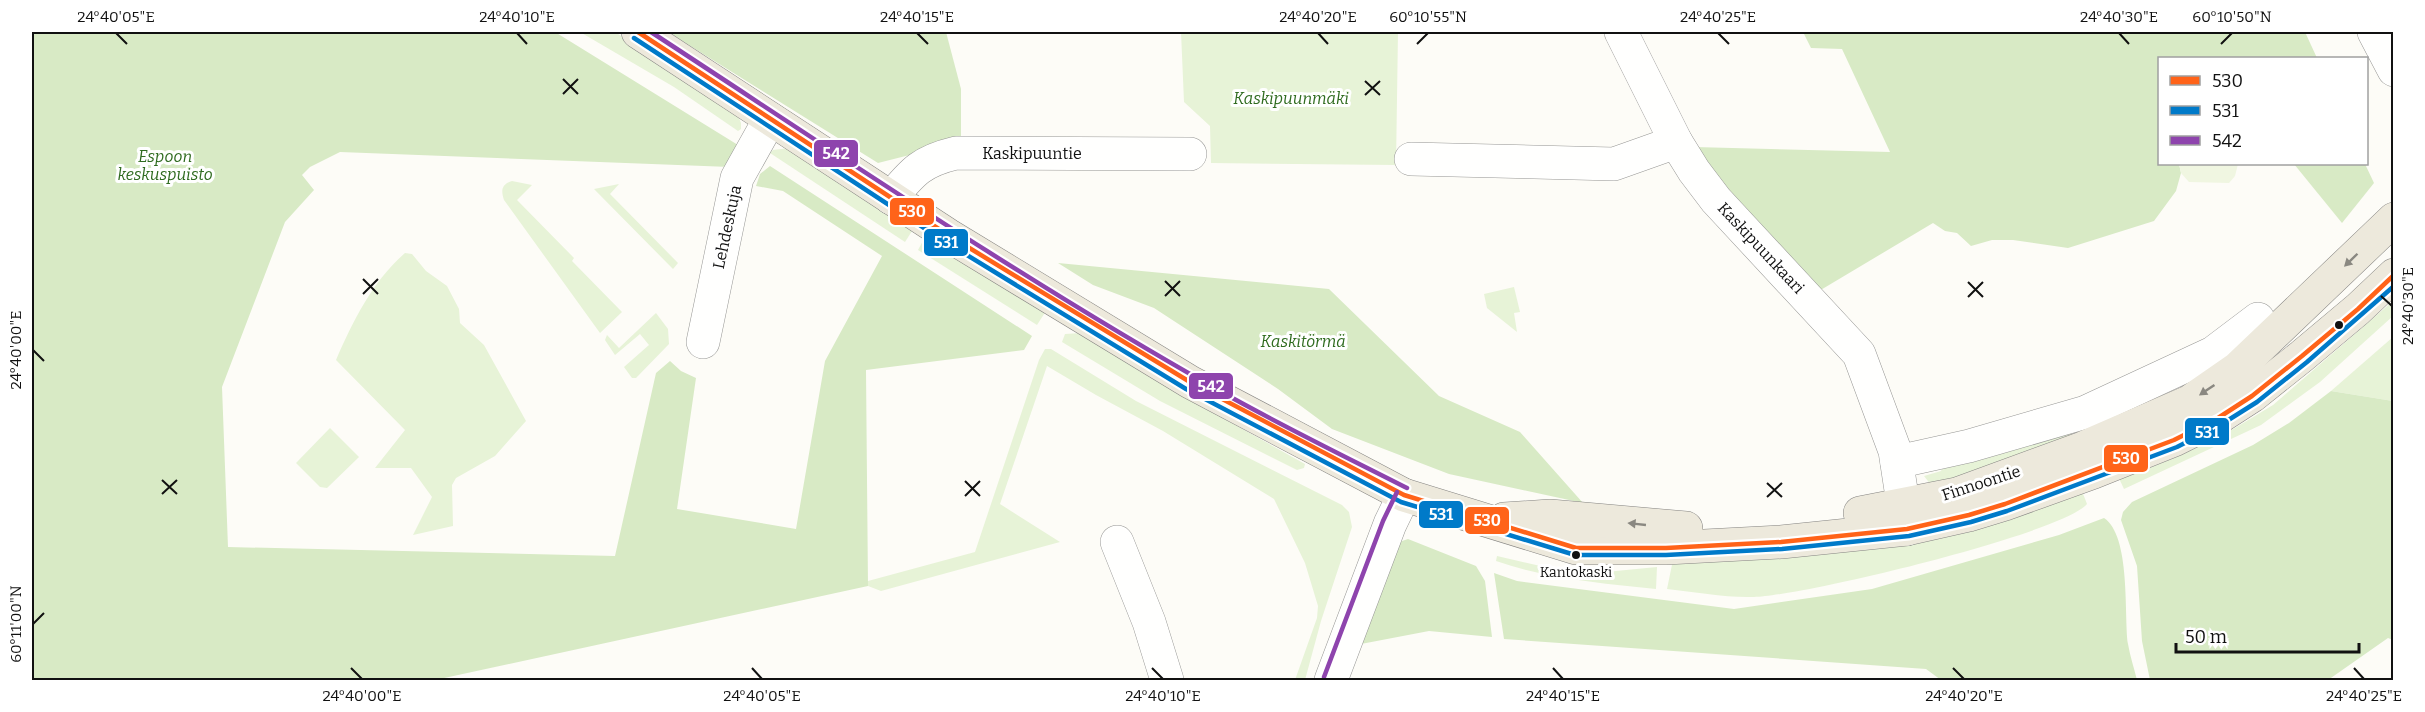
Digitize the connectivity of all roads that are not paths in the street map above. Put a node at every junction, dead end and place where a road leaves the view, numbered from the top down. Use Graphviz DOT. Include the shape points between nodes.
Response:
graph roads {
  1 [pos="638,32"];
  2 [pos="1621,32"];
  3 [pos="2374,32"];
  4 [pos="2394,70"];
  5 [pos="770,119"];
  6 [pos="1676,142"];
  7 [pos="1190,154"];
  8 [pos="1411,159"];
  9 [pos="891,198"];
  10 [pos="2394,219"];
  11 [pos="2394,275"];
  12 [pos="2258,319"];
  13 [pos="703,342"];
  14 [pos="1897,462"];
  15 [pos="1404,495"];
  16 [pos="1906,517"];
  17 [pos="1117,542"];
  18 [pos="1167,681"];
  19 [pos="1331,681"];
  1 -- 5 [label="main road, Finnoontie"];
  2 -- 6 [label="street, Kaskipuunkaari"];
  3 -- 4 [label="street"];
  5 -- 9 [label="main road, Finnoontie"];
  5 -- 13 [label="street, Lehdeskuja" via="737,178"];
  6 -- 8 [label="street" via="1614,164"];
  6 -- 14 [label="street, Kaskipuunkaari" via="1716,201 1859,354"];
  7 -- 9 [label="street, Kaskipuuntie" via="956,153 934,158 912,173"];
  9 -- 15 [label="main road, Finnoontie" via="1190,382"];
  10 -- 16 [label="main road, Finnoontie, one-way" via="2238,368 2189,402"];
  11 -- 16 [label="main road, Finnoontie" via="2252,396 2174,440 1969,515"];
  12 -- 14 [label="street" via="2213,353 2070,418"];
  14 -- 16 [label="street, Kaskipuunkaari"];
  15 -- 16 [label="main road, Finnoontie" via="1576,548 1781,542"];
  15 -- 19 [label="street"];
  17 -- 18 [label="street" via="1149,622"];
}
